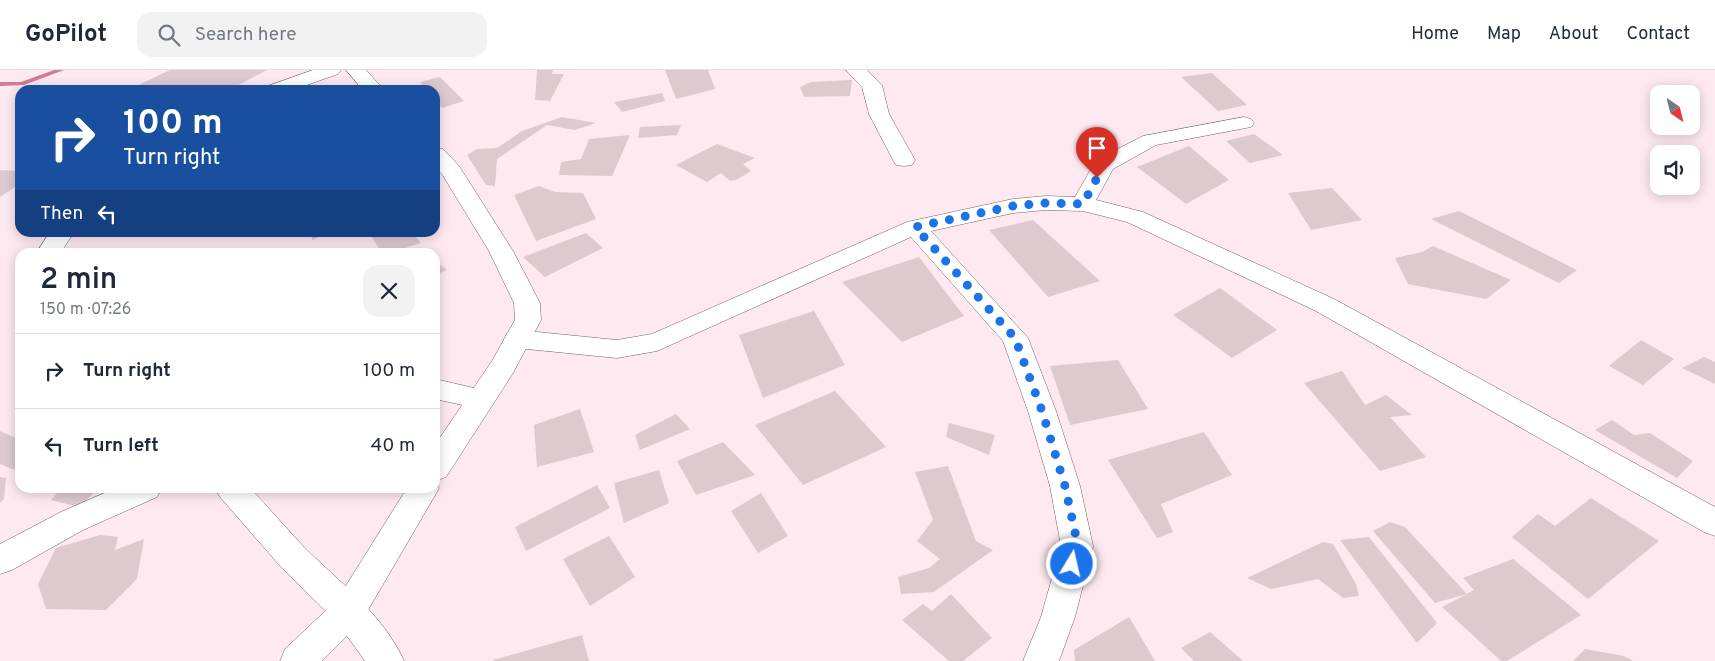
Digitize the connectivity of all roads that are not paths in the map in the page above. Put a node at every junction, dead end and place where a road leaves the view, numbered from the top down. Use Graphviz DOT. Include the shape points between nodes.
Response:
graph roads {
  1 [pos="331,70"];
  2 [pos="356,70"];
  3 [pos="856,70"];
  4 [pos="289,85"];
  5 [pos="370,85"];
  6 [pos="1244,123"];
  7 [pos="440,159"];
  8 [pos="904,160"];
  9 [pos="1083,204"];
  10 [pos="915,227"];
  11 [pos="59,237"];
  12 [pos="51,248"];
  13 [pos="517,339"];
  14 [pos="440,390"];
  15 [pos="481,398"];
  16 [pos="440,461"];
  17 [pos="135,493"];
  18 [pos="235,493"];
  19 [pos="420,493"];
  20 [pos="1715,524"];
  21 [pos="0,560"];
  22 [pos="349,611"];
  23 [pos="298,661"];
  24 [pos="386,661"];
  25 [pos="1041,661"];
  1 -- 4 [label="street"];
  2 -- 5 [label="street"];
  3 -- 8 [label="street" via="872,85 873,102"];
  6 -- 9 [label="street" via="1150,140 1104,165"];
  7 -- 13 [label="street" via="451,171 501,251 527,303 528,320"];
  9 -- 10 [label="street" via="1013,206"];
  9 -- 20 [label="street" via="1135,217 1325,304"];
  10 -- 13 [label="street" via="657,342 617,349"];
  10 -- 25 [label="street" via="1015,338 1065,486 1078,546 1058,617"];
  11 -- 12 [label="street"];
  13 -- 15 [label="street"];
  14 -- 15 [label="street"];
  15 -- 16 [label="street"];
  17 -- 21 [label="street" via="72,521"];
  18 -- 22 [label="street" via="292,557"];
  19 -- 22 [label="street"];
  22 -- 23 [label="street"];
  22 -- 24 [label="street"];
}
